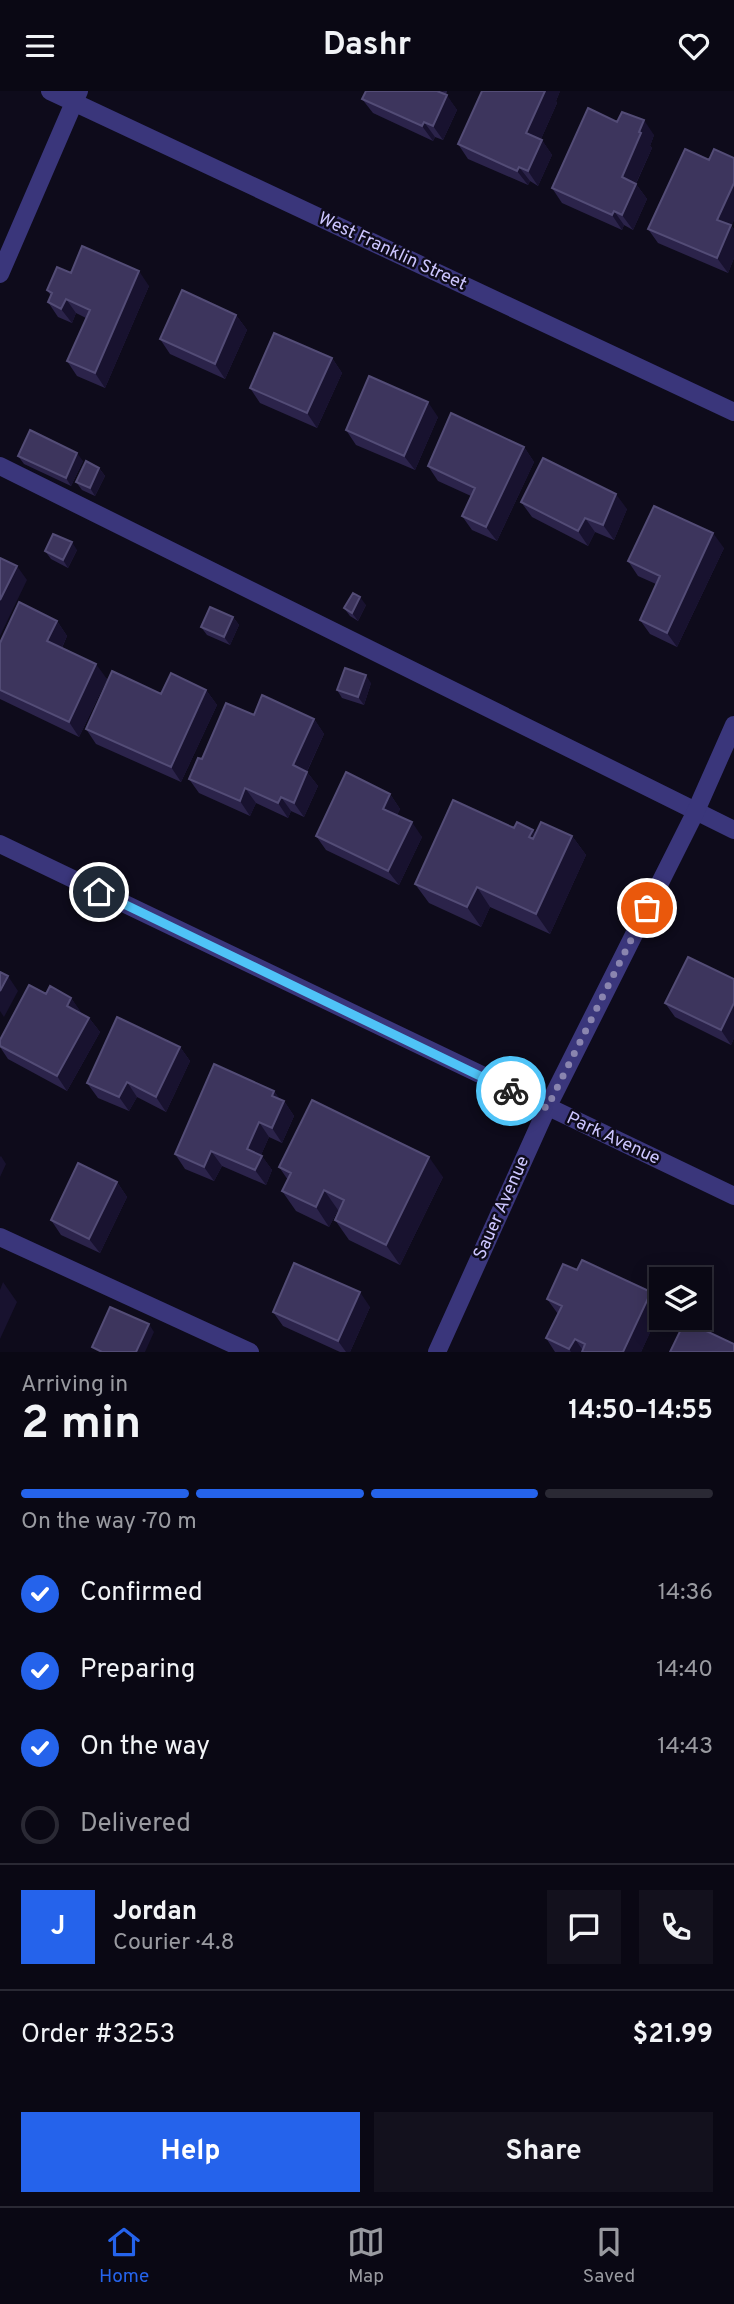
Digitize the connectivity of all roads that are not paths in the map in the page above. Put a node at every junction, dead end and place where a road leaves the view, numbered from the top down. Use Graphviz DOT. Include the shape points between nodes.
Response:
graph roads {
  1 [pos="50,91"];
  2 [pos="76,97"];
  3 [pos="0,274"];
  4 [pos="734,412"];
  5 [pos="0,466"];
  6 [pos="734,725"];
  7 [pos="695,813"];
  8 [pos="734,830"];
  9 [pos="0,844"];
  10 [pos="547,1108"];
  11 [pos="734,1196"];
  12 [pos="0,1237"];
  13 [pos="250,1352"];
  14 [pos="437,1352"];
  1 -- 2 [label="street, West Franklin Street"];
  2 -- 3 [label="street"];
  2 -- 4 [label="street, West Franklin Street"];
  5 -- 7 [label="street"];
  6 -- 7 [label="street, Sauer Avenue"];
  7 -- 8 [label="street"];
  7 -- 10 [label="street, Sauer Avenue"];
  9 -- 10 [label="street, Park Avenue"];
  10 -- 11 [label="street, Park Avenue"];
  10 -- 14 [label="street, Sauer Avenue"];
  12 -- 13 [label="street"];
}
